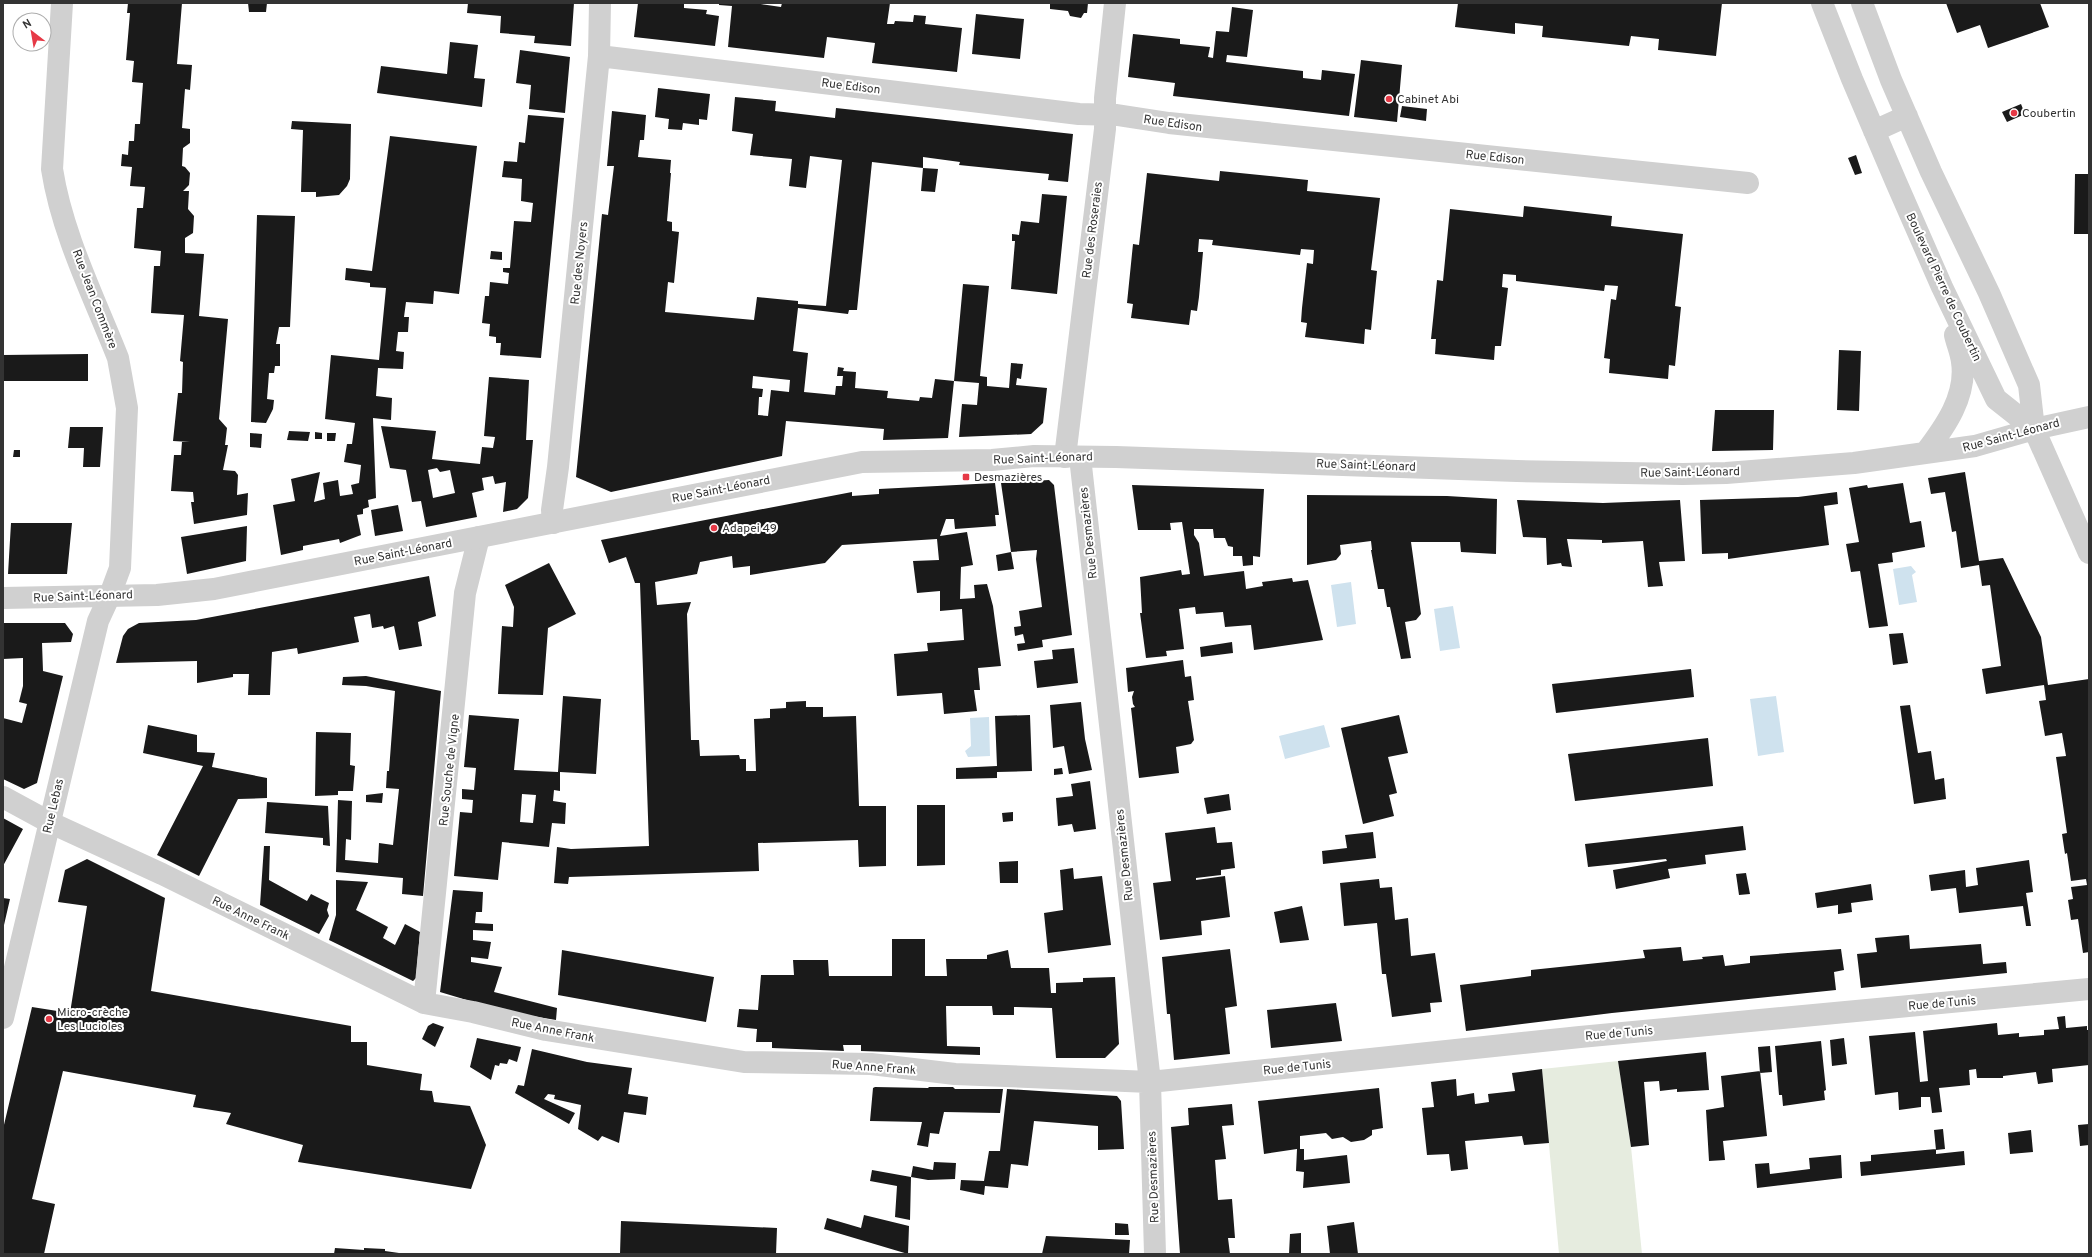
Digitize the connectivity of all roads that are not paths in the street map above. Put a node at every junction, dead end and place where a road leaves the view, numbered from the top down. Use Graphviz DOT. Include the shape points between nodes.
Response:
graph roads {
  1 [pos="62,3"];
  2 [pos="600,3"];
  3 [pos="1115,3"];
  4 [pos="1822,3"];
  5 [pos="1862,3"];
  6 [pos="599,56"];
  7 [pos="1105,115"];
  8 [pos="1907,116"];
  9 [pos="1874,131"];
  10 [pos="1748,182"];
  11 [pos="1942,287"];
  12 [pos="2089,417"];
  13 [pos="2034,429"];
  14 [pos="1926,453"];
  15 [pos="1073,457"];
  16 [pos="553,523"];
  17 [pos="479,537"];
  18 [pos="2089,553"];
  19 [pos="110,595"];
  20 [pos="3,598"];
  21 [pos="3,797"];
  22 [pos="49,822"];
  23 [pos="2089,989"];
  24 [pos="424,1003"];
  25 [pos="3,1018"];
  26 [pos="1150,1082"];
  27 [pos="1155,1254"];
  1 -- 19 [label="street, Rue Jean Commère" via="52,144 56,194 64,221 118,358 127,408 120,568"];
  2 -- 6 [label="street, Rue des Noyers"];
  3 -- 7 [label="street, Rue des Roseraies" via="1104,98"];
  4 -- 9 [label="street, Boulevard Pierre de Coubertin"];
  5 -- 8 [label="street, Boulevard Pierre de Coubertin"];
  6 -- 7 [label="street, Rue Edison"];
  6 -- 16 [label="street, Rue des Noyers" via="552,510"];
  7 -- 10 [label="street, Rue Edison" via="1169,124"];
  7 -- 15 [label="street, Rue des Roseraies"];
  8 -- 9 [label="street"];
  8 -- 13 [label="street, Boulevard Pierre de Coubertin" via="2029,385"];
  9 -- 11 [label="street, Boulevard Pierre de Coubertin"];
  11 -- 13 [label="street, Boulevard Pierre de Coubertin" via="1996,399"];
  11 -- 14 [label="street" via="1962,362 1963,378 1950,418"];
  12 -- 13 [label="street, Rue Saint-Léonard"];
  13 -- 14 [label="street, Rue Saint-Léonard" via="1975,446"];
  13 -- 18 [label="street, Boulevard Pierre de Coubertin"];
  14 -- 15 [label="street, Rue Saint-Léonard" via="1776,470 1683,474"];
  15 -- 16 [label="street, Rue Saint-Léonard" via="862,462"];
  15 -- 26 [label="street, Rue Desmazières"];
  16 -- 17 [label="street, Rue Saint-Léonard"];
  17 -- 19 [label="street, Rue Saint-Léonard" via="214,590"];
  17 -- 24 [label="street, Rue Souche de Vigne" via="465,593"];
  19 -- 20 [label="street, Rue Saint-Léonard"];
  19 -- 22 [label="street, Rue Lebas" via="98,621"];
  21 -- 22 [label="street, Rue Anne Frank"];
  22 -- 24 [label="street, Rue Anne Frank" via="162,874"];
  22 -- 25 [label="street, Rue Lebas"];
  23 -- 26 [label="street, Rue de Tunis" via="1580,1037"];
  24 -- 26 [label="street, Rue Anne Frank" via="546,1030 744,1062 871,1064 955,1074"];
  26 -- 27 [label="street, Rue Desmazières"];
}
